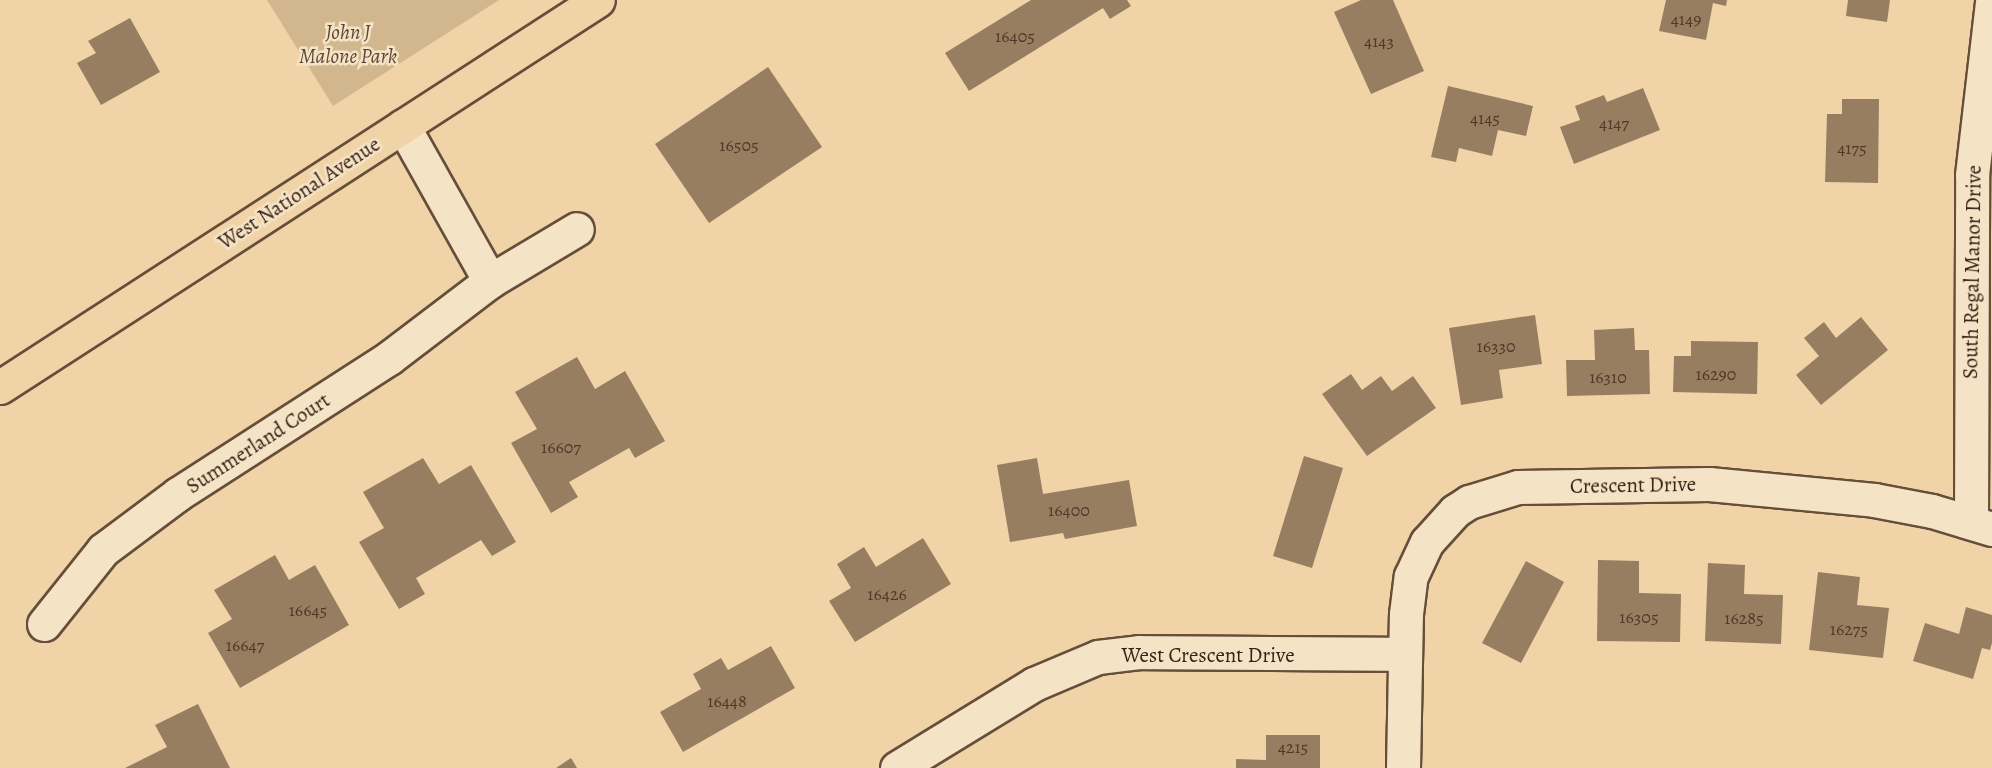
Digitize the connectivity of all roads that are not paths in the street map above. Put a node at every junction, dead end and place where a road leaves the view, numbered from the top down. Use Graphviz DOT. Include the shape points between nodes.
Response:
graph roads {
  1 [pos="598,0"];
  2 [pos="1992,1"];
  3 [pos="403,126"];
  4 [pos="577,229"];
  5 [pos="490,281"];
  6 [pos="0,387"];
  7 [pos="1982,525"];
  8 [pos="44,624"];
  9 [pos="1405,654"];
  10 [pos="897,768"];
  11 [pos="1403,768"];
  1 -- 3 [label="main road, West National Avenue"];
  2 -- 7 [label="street, South Regal Manor Drive" via="1972,175"];
  3 -- 5 [label="street"];
  3 -- 6 [label="main road, West National Avenue"];
  4 -- 5 [label="street, Summerland Court"];
  5 -- 8 [label="street, Summerland Court" via="389,358 178,494 103,550"];
  7 -- 9 [label="street, Crescent Drive" via="1874,500 1721,485 1501,489 1455,511 1427,542 1411,576"];
  9 -- 10 [label="street, West Crescent Drive" via="1139,652 1098,657 1034,684"];
  9 -- 11 [label="street, Crescent Drive"];
}
